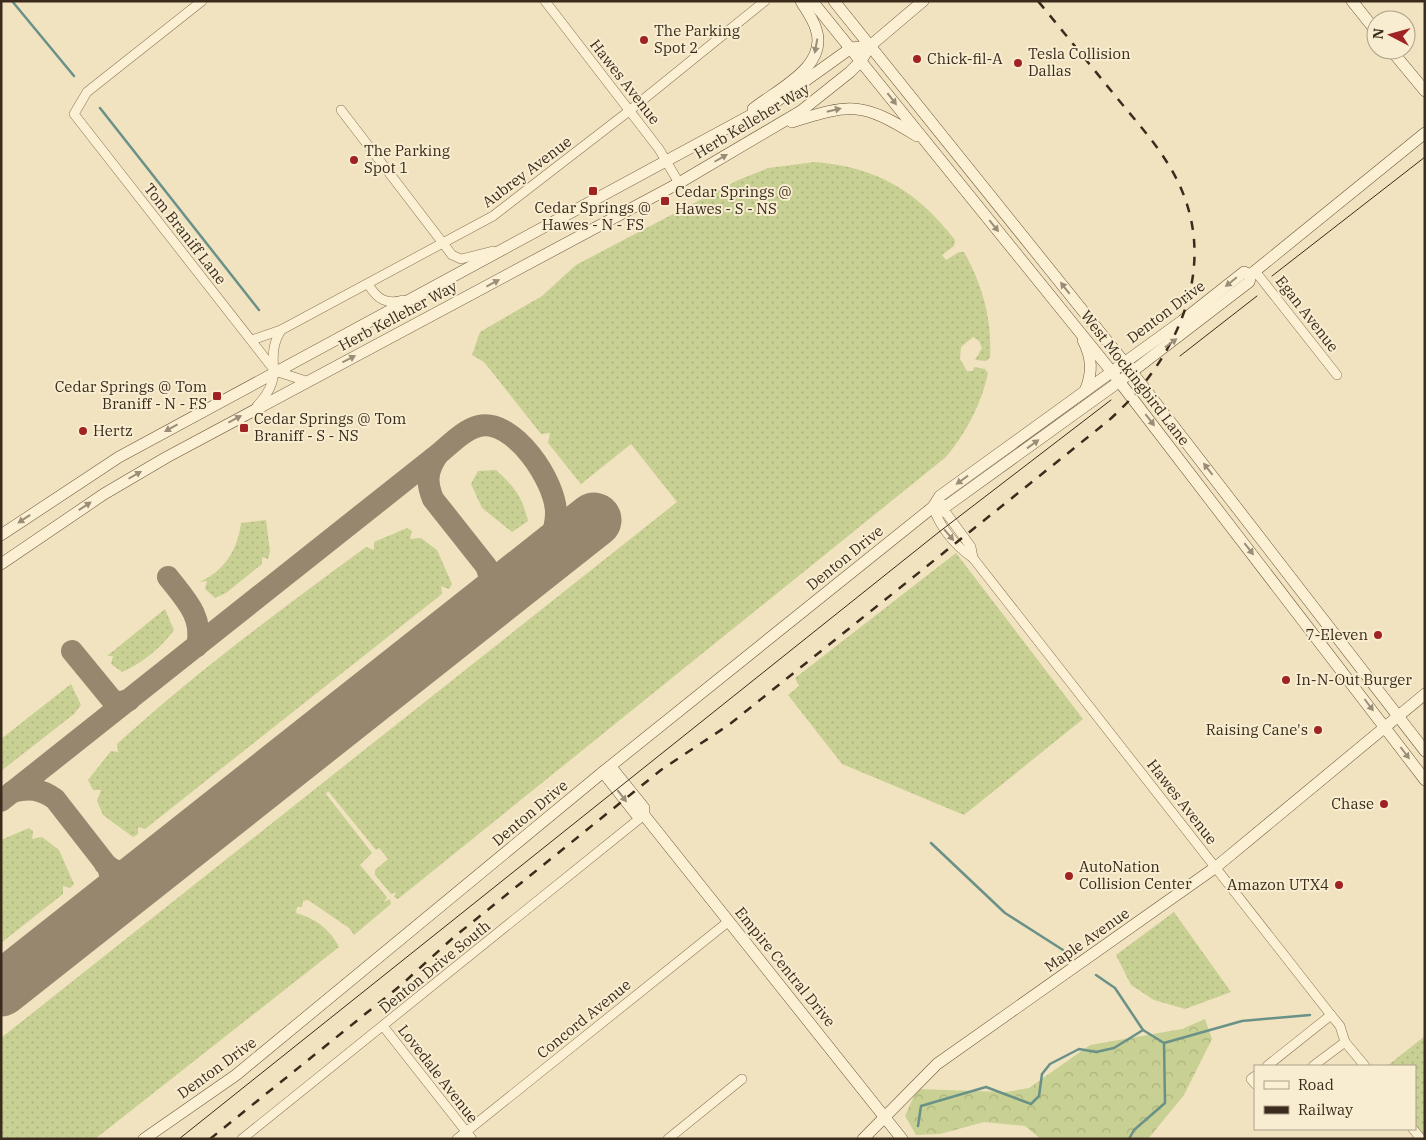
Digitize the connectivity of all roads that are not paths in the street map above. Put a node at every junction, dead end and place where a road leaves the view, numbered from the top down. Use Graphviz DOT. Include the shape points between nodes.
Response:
graph roads {
  1 [pos="202,1"];
  2 [pos="545,1"];
  3 [pos="765,1"];
  4 [pos="801,1"];
  5 [pos="812,1"];
  6 [pos="834,1"];
  7 [pos="923,1"];
  8 [pos="1352,1"];
  9 [pos="1366,18"];
  10 [pos="870,46"];
  11 [pos="851,48"];
  12 [pos="1400,60"];
  13 [pos="861,61"];
  14 [pos="1425,91"];
  15 [pos="341,110"];
  16 [pos="629,111"];
  17 [pos="747,118"];
  18 [pos="771,129"];
  19 [pos="1425,133"];
  20 [pos="925,142"];
  21 [pos="667,162"];
  22 [pos="679,183"];
  23 [pos="444,242"];
  24 [pos="514,244"];
  25 [pos="1034,249"];
  26 [pos="1021,259"];
  27 [pos="1253,273"];
  28 [pos="368,284"];
  29 [pos="420,295"];
  30 [pos="1078,329"];
  31 [pos="281,330"];
  32 [pos="252,340"];
  33 [pos="1124,362"];
  34 [pos="275,371"];
  35 [pos="1112,372"];
  36 [pos="1132,372"];
  37 [pos="1337,374"];
  38 [pos="306,381"];
  39 [pos="1120,381"];
  40 [pos="1085,392"];
  41 [pos="255,408"];
  42 [pos="1220,485"];
  43 [pos="1208,495"];
  44 [pos="933,507"];
  45 [pos="1,535"];
  46 [pos="1,564"];
  47 [pos="1315,608"];
  48 [pos="1302,618"];
  49 [pos="1425,694"];
  50 [pos="1399,715"];
  51 [pos="1385,726"];
  52 [pos="1425,750"];
  53 [pos="607,769"];
  54 [pos="1425,780"];
  55 [pos="644,815"];
  56 [pos="1216,867"];
  57 [pos="729,921"];
  58 [pos="1331,1015"];
  59 [pos="383,1026"];
  60 [pos="1345,1042"];
  61 [pos="1268,1065"];
  62 [pos="1315,1065"];
  63 [pos="1364,1065"];
  64 [pos="742,1079"];
  65 [pos="884,1116"];
  66 [pos="469,1135"];
  67 [pos="144,1139"];
  68 [pos="242,1139"];
  69 [pos="457,1139"];
  70 [pos="668,1139"];
  71 [pos="863,1139"];
  72 [pos="902,1139"];
  1 -- 32 [label="street, Tom Braniff Lane" via="87,92 74,114"];
  2 -- 16 [label="street, Hawes Avenue"];
  3 -- 16 [label="street, Aubrey Avenue"];
  4 -- 17 [label="main road, one-way" via="816,27 818,39 810,64 753,109"];
  5 -- 11 [label="main road, West Mockingbird Lane"];
  6 -- 10 [label="main road, West Mockingbird Lane"];
  7 -- 10 [label="main road, Herb Kelleher Way"];
  8 -- 9 [label="main road"];
  10 -- 11 [label="main road"];
  10 -- 13 [label="main road, Herb Kelleher Way"];
  10 -- 25 [label="main road, West Mockingbird Lane"];
  11 -- 13 [label="main road, West Mockingbird Lane"];
  11 -- 17 [label="main road, Herb Kelleher Way" via="798,88"];
  12 -- 14 [label="main road"];
  13 -- 18 [label="main road, Herb Kelleher Way" via="817,101"];
  13 -- 20 [label="main road, West Mockingbird Lane, one-way"];
  15 -- 23 [label="street"];
  16 -- 21 [label="street, Hawes Avenue"];
  16 -- 23 [label="street, Aubrey Avenue" via="492,216"];
  17 -- 21 [label="main road, Herb Kelleher Way"];
  18 -- 20 [label="main road, one-way" via="837,108 853,108 880,114"];
  22 -- 18 [label="main road, Herb Kelleher Way, one-way"];
  19 -- 27 [label="main road, Denton Drive"];
  20 -- 26 [label="main road, West Mockingbird Lane, one-way"];
  21 -- 22 [label="street, Hawes Avenue"];
  21 -- 24 [label="main road, Herb Kelleher Way"];
  38 -- 22 [label="main road, Herb Kelleher Way, one-way"];
  23 -- 24 [label="street" via="452,255 461,259"];
  23 -- 28 [label="street, Aubrey Avenue"];
  24 -- 29 [label="main road, Herb Kelleher Way"];
  25 -- 26 [label="main road"];
  33 -- 25 [label="main road, West Mockingbird Lane, one-way"];
  26 -- 30 [label="main road, West Mockingbird Lane"];
  27 -- 33 [label="main road, Denton Drive, one-way" via="1244,272"];
  36 -- 27 [label="main road, Denton Drive, one-way" via="1249,282"];
  27 -- 37 [label="street, Egan Avenue"];
  28 -- 29 [label="street" via="383,301 394,303"];
  28 -- 31 [label="street, Aubrey Avenue"];
  29 -- 34 [label="main road, Herb Kelleher Way"];
  30 -- 35 [label="main road, West Mockingbird Lane"];
  30 -- 40 [label="main road" via="1092,369"];
  31 -- 32 [label="street, Aubrey Avenue"];
  31 -- 34 [label="street" via="273,347"];
  32 -- 34 [label="street, Tom Braniff Lane"];
  33 -- 35 [label="main road, Denton Drive"];
  33 -- 36 [label="main road, West Mockingbird Lane"];
  34 -- 38 [label="street"];
  34 -- 41 [label="street" via="268,394"];
  34 -- 45 [label="main road, Herb Kelleher Way, one-way" via="91,474"];
  35 -- 39 [label="main road, West Mockingbird Lane"];
  35 -- 40 [label="main road, Denton Drive"];
  36 -- 39 [label="main road, Denton Drive"];
  42 -- 36 [label="main road, West Mockingbird Lane, one-way"];
  38 -- 41 [label="main road, Herb Kelleher Way"];
  39 -- 43 [label="main road, West Mockingbird Lane, one-way"];
  44 -- 39 [label="main road, Denton Drive, one-way" via="948,505"];
  40 -- 44 [label="main road, Denton Drive, one-way" via="940,496"];
  46 -- 41 [label="main road, Herb Kelleher Way, one-way" via="104,494"];
  42 -- 43 [label="main road"];
  42 -- 47 [label="main road, West Mockingbird Lane"];
  43 -- 48 [label="main road, West Mockingbird Lane, one-way"];
  44 -- 53 [label="main road, Denton Drive"];
  44 -- 56 [label="street, Hawes Avenue" via="938,522 973,558"];
  47 -- 48 [label="main road"];
  47 -- 50 [label="main road, West Mockingbird Lane"];
  48 -- 51 [label="main road, West Mockingbird Lane, one-way"];
  49 -- 50 [label="main road, Maple Avenue"];
  50 -- 51 [label="main road, Maple Avenue"];
  50 -- 52 [label="main road, West Mockingbird Lane"];
  51 -- 54 [label="main road, West Mockingbird Lane, one-way"];
  51 -- 56 [label="main road, Maple Avenue"];
  53 -- 55 [label="main road, Empire Central Drive" via="644,808"];
  53 -- 67 [label="main road, Denton Drive" via="236,1075"];
  55 -- 57 [label="main road, Empire Central Drive"];
  55 -- 59 [label="street, Denton Drive South"];
  56 -- 58 [label="street, Hawes Avenue"];
  56 -- 65 [label="main road, Maple Avenue" via="963,1044 925,1074"];
  57 -- 65 [label="main road, Empire Central Drive"];
  57 -- 66 [label="street, Concord Avenue"];
  58 -- 60 [label="street, Hawes Avenue" via="1340,1026"];
  58 -- 61 [label="street"];
  59 -- 66 [label="street, Lovedale Avenue"];
  59 -- 68 [label="street, Denton Drive South"];
  60 -- 62 [label="street"];
  60 -- 63 [label="street, Hawes Avenue"];
  64 -- 70 [label="street"];
  65 -- 71 [label="main road, Maple Avenue"];
  65 -- 72 [label="main road, Empire Central Drive"];
  66 -- 69 [label="street, Concord Avenue"];
}
